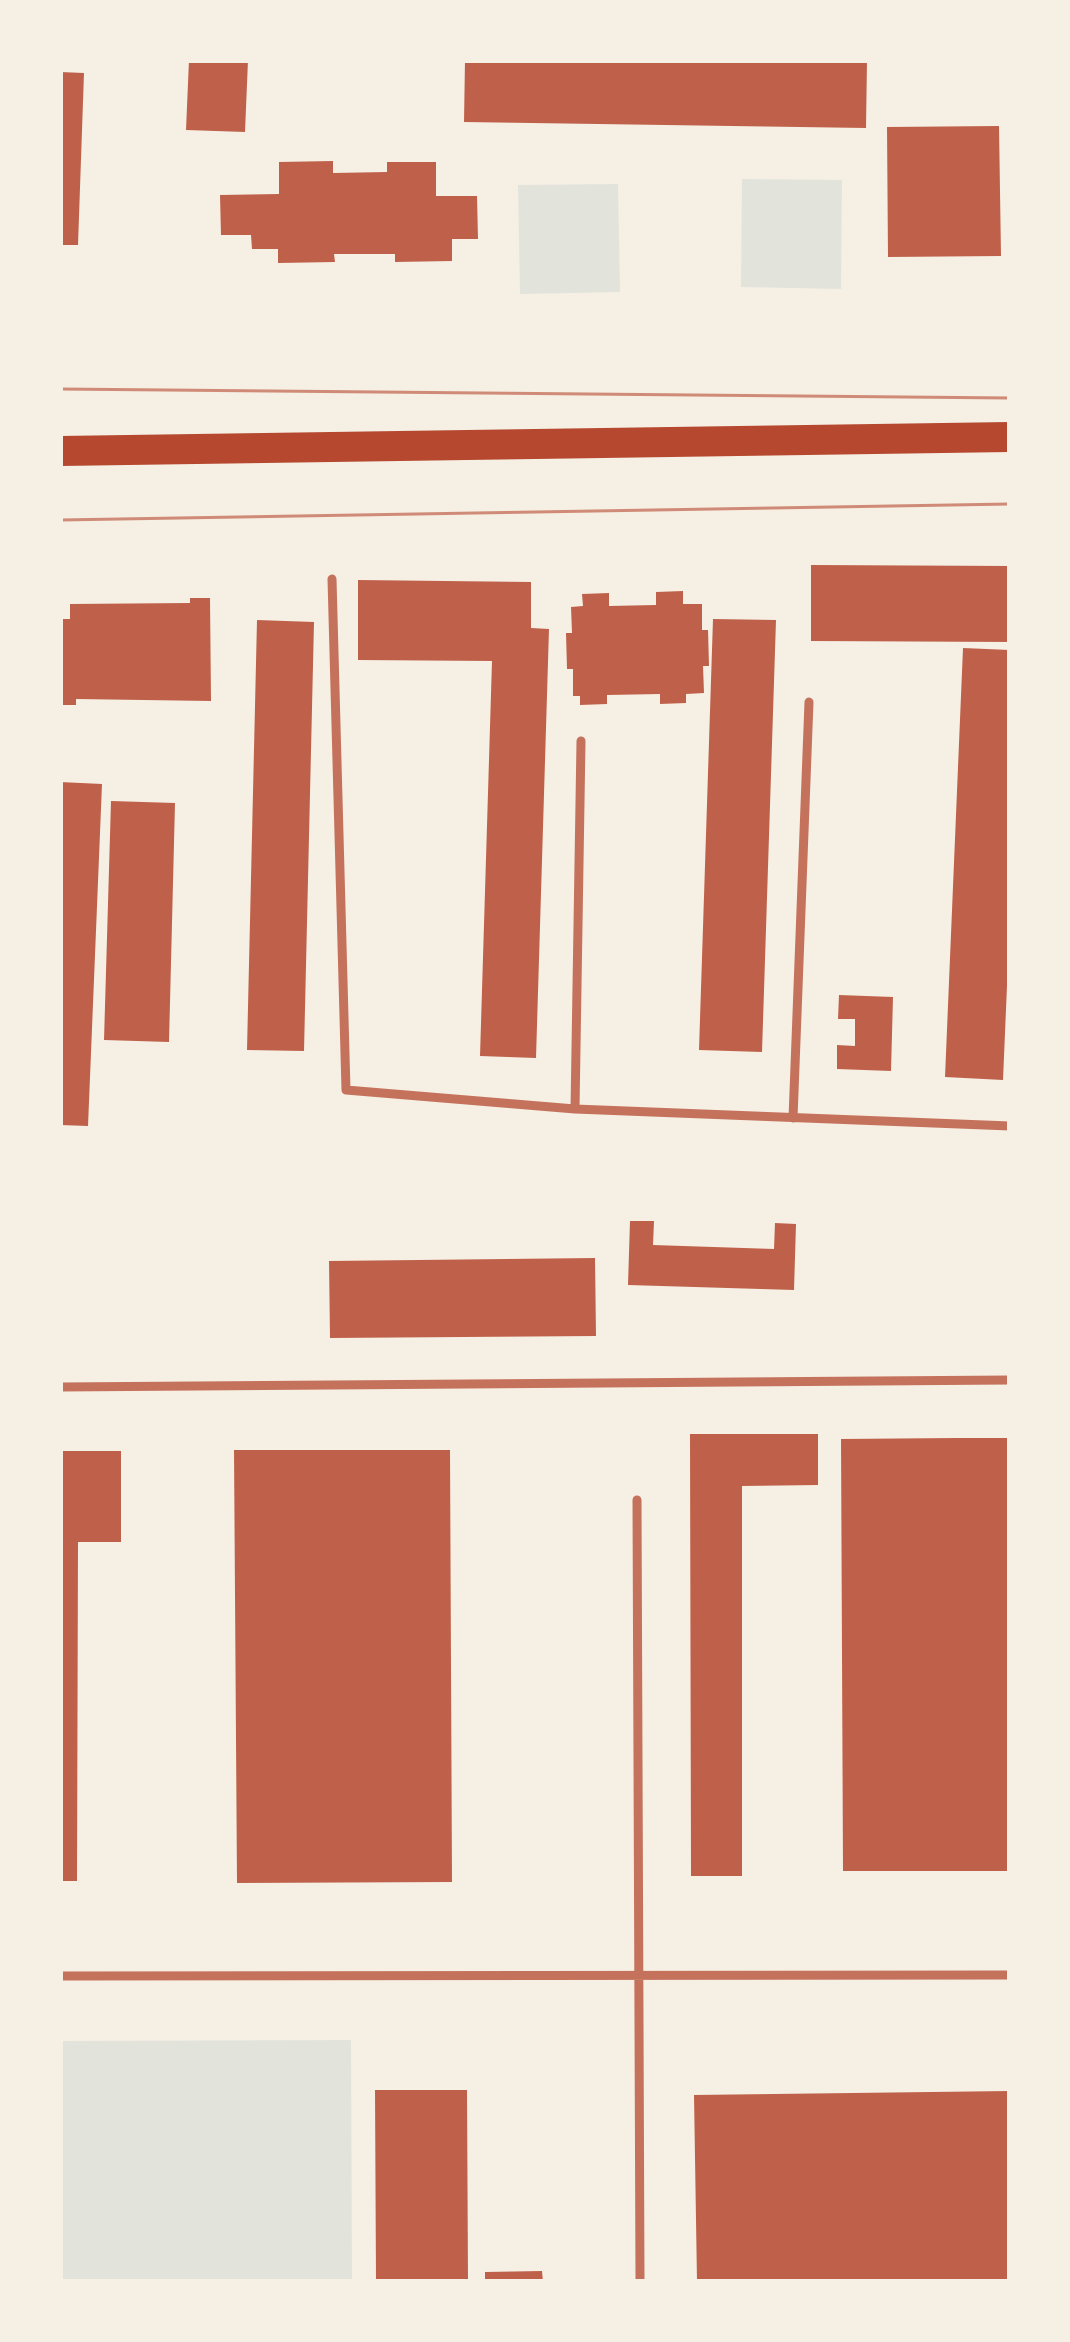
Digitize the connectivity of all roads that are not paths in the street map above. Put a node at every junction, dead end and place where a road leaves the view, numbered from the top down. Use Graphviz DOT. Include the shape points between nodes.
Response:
graph roads {
  1 [pos="1010,437"];
  2 [pos="60,451"];
  3 [pos="332,579"];
  4 [pos="809,702"];
  5 [pos="581,741"];
  6 [pos="575,1109"];
  7 [pos="793,1118"];
  8 [pos="1010,1126"];
  9 [pos="1010,1380"];
  10 [pos="60,1387"];
  11 [pos="637,1500"];
  12 [pos="638,1973"];
  13 [pos="1010,1975"];
  14 [pos="60,1976"];
  15 [pos="640,2282"];
  1 -- 2 [label="highway"];
  3 -- 6 [label="lane" via="346,1090"];
  4 -- 7 [label="lane"];
  5 -- 6 [label="lane"];
  6 -- 7 [label="lane"];
  7 -- 8 [label="lane"];
  9 -- 10 [label="lane"];
  11 -- 12 [label="lane"];
  12 -- 13 [label="lane"];
  12 -- 14 [label="lane"];
  12 -- 15 [label="lane"];
}
